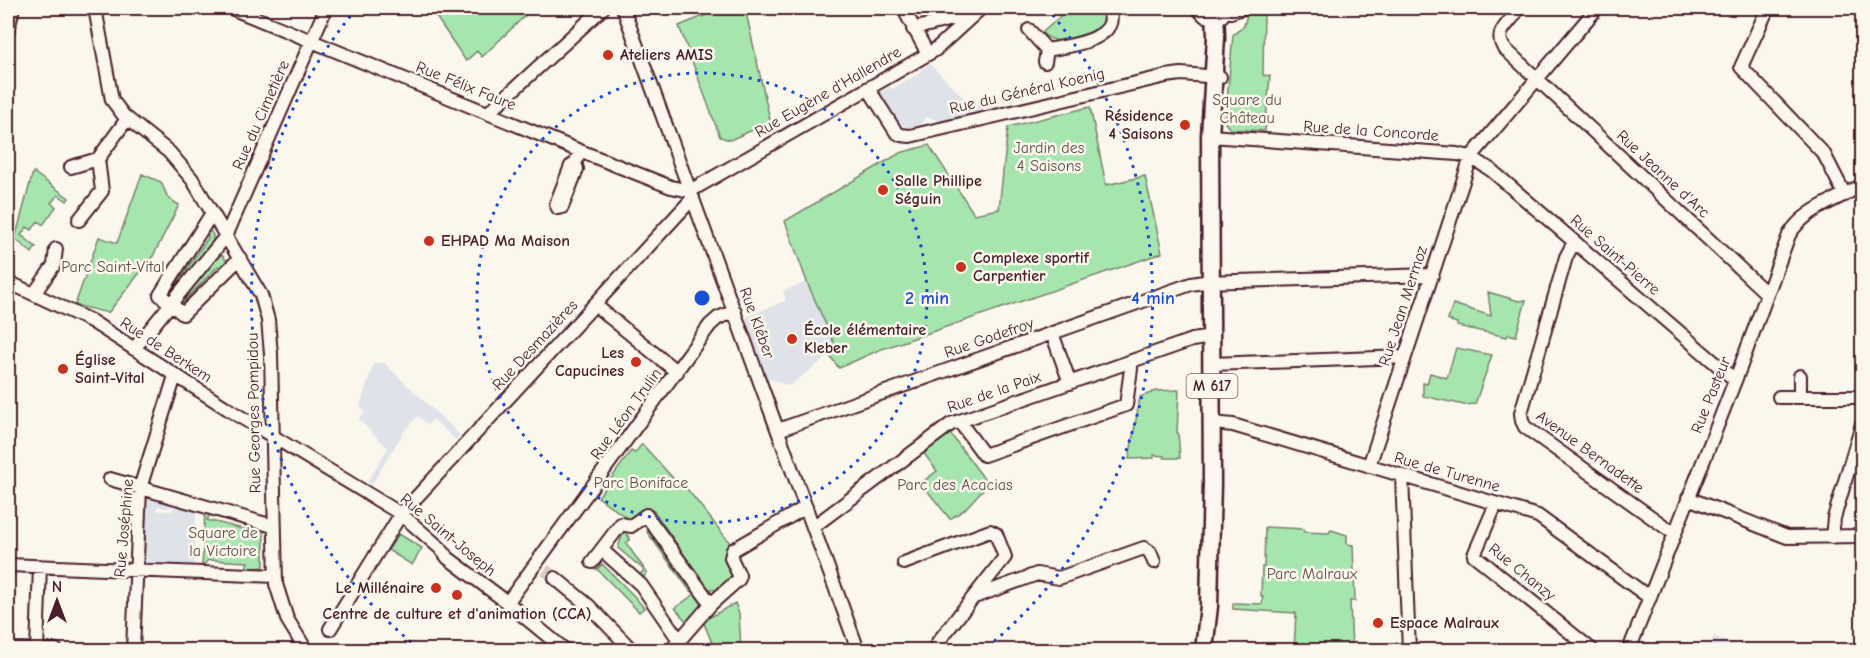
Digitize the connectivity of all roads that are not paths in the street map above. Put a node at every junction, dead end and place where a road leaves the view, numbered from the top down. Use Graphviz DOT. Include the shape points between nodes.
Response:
graph roads {
  1 [pos="13,8"];
  2 [pos="95,8"];
  3 [pos="231,8"];
  4 [pos="326,8"];
  5 [pos="603,8"];
  6 [pos="623,8"];
  7 [pos="903,8"];
  8 [pos="1108,8"];
  9 [pos="1197,8"];
  10 [pos="1242,8"];
  11 [pos="1518,8"];
  12 [pos="1597,8"];
  13 [pos="1768,8"];
  14 [pos="979,10"];
  15 [pos="1218,12"];
  16 [pos="913,29"];
  17 [pos="8,30"];
  18 [pos="1029,30"];
  19 [pos="312,40"];
  20 [pos="928,54"];
  21 [pos="1216,77"];
  22 [pos="1537,78"];
  23 [pos="868,88"];
  24 [pos="489,112"];
  25 [pos="127,118"];
  26 [pos="1212,136"];
  27 [pos="580,151"];
  28 [pos="1471,157"];
  29 [pos="98,159"];
  30 [pos="575,164"];
  31 [pos="71,167"];
  32 [pos="1863,184"];
  33 [pos="691,195"];
  34 [pos="1845,195"];
  35 [pos="212,213"];
  36 [pos="79,220"];
  37 [pos="226,236"];
  38 [pos="1574,242"];
  39 [pos="56,249"];
  40 [pos="240,258"];
  41 [pos="1431,275"];
  42 [pos="8,282"];
  43 [pos="1212,282"];
  44 [pos="1766,293"];
  45 [pos="34,294"];
  46 [pos="171,304"];
  47 [pos="595,304"];
  48 [pos="735,311"];
  49 [pos="1053,333"];
  50 [pos="1212,337"];
  51 [pos="134,349"];
  52 [pos="1404,357"];
  53 [pos="1128,363"];
  54 [pos="1212,364"];
  55 [pos="677,372"];
  56 [pos="175,376"];
  57 [pos="1800,376"];
  58 [pos="1736,380"];
  59 [pos="1070,382"];
  60 [pos="1779,397"];
  61 [pos="1800,397"];
  62 [pos="1863,397"];
  63 [pos="959,421"];
  64 [pos="1213,423"];
  65 [pos="1863,424"];
  66 [pos="778,430"];
  67 [pos="272,435"];
  68 [pos="1369,466"];
  69 [pos="1402,476"];
  70 [pos="110,479"];
  71 [pos="140,488"];
  72 [pos="1688,498"];
  73 [pos="1496,504"];
  74 [pos="806,507"];
  75 [pos="401,514"];
  76 [pos="273,526"];
  77 [pos="813,527"];
  78 [pos="1675,534"];
  79 [pos="1863,536"];
  80 [pos="1832,537"];
  81 [pos="602,550"];
  82 [pos="592,562"];
  83 [pos="1154,562"];
  84 [pos="904,564"];
  85 [pos="8,565"];
  86 [pos="40,566"];
  87 [pos="136,570"];
  88 [pos="545,570"];
  89 [pos="275,576"];
  90 [pos="976,596"];
  91 [pos="1650,598"];
  92 [pos="507,603"];
  93 [pos="711,604"];
  94 [pos="1209,606"];
  95 [pos="330,629"];
  96 [pos="679,640"];
  97 [pos="8,649"];
  98 [pos="37,650"];
  99 [pos="56,651"];
  100 [pos="133,651"];
  101 [pos="306,651"];
  102 [pos="565,651"];
  103 [pos="632,651"];
  104 [pos="671,651"];
  105 [pos="858,651"];
  106 [pos="935,651"];
  107 [pos="1204,651"];
  108 [pos="1210,651"];
  109 [pos="1409,651"];
  110 [pos="1592,651"];
  111 [pos="1629,651"];
  1 -- 17 [label="street"];
  2 -- 25 [label="street, Rue Georges Pompidou" via="110,94"];
  3 -- 19 [label="street, Rue Félix Faure"];
  4 -- 19 [label="street, Rue du Cimetière"];
  5 -- 24 [label="street"];
  6 -- 33 [label="street, Rue Kléber"];
  7 -- 16 [label="street"];
  8 -- 18 [label="street" via="1110,24 1101,34 1046,56"];
  9 -- 15 [label="street" via="1205,16"];
  10 -- 15 [label="street"];
  11 -- 22 [label="street, Rue Jeanne d'Arc" via="1500,32 1500,41"];
  12 -- 22 [label="street"];
  13 -- 34 [label="street" via="1741,67 1824,154"];
  14 -- 16 [label="street, Rue Eugène d'Hallendre"];
  14 -- 20 [label="street, Rue Eugène d'Hallendre"];
  15 -- 21 [label="main road, M 617"];
  16 -- 20 [label="street"];
  19 -- 24 [label="street, Rue Félix Faure"];
  19 -- 37 [label="street, Rue du Cimetière"];
  20 -- 23 [label="street, Rue Eugène d'Hallendre"];
  21 -- 23 [label="street, Rue du Général Koenig" via="1173,75 921,134 901,135 893,129"];
  21 -- 26 [label="main road, M 617"];
  22 -- 28 [label="street"];
  22 -- 44 [label="street, Rue Jeanne d'Arc"];
  23 -- 33 [label="street, Rue Eugène d'Hallendre"];
  24 -- 27 [label="street, Rue Félix Faure"];
  25 -- 29 [label="street"];
  25 -- 35 [label="street, Rue Georges Pompidou" via="181,164"];
  26 -- 28 [label="street, Rue de la Concorde"];
  26 -- 43 [label="main road, M 617"];
  27 -- 30 [label="street"];
  27 -- 33 [label="street, Rue Félix Faure"];
  28 -- 38 [label="street, Rue Saint-Pierre"];
  28 -- 41 [label="street, Rue Jean Mermoz"];
  29 -- 31 [label="street"];
  29 -- 36 [label="street" via="102,191"];
  32 -- 34 [label="street, Rue Pasteur"];
  33 -- 47 [label="street, Rue Desmazières"];
  33 -- 48 [label="street, Rue Kléber"];
  34 -- 44 [label="street, Rue Pasteur" via="1796,225"];
  35 -- 37 [label="street, Rue Georges Pompidou"];
  35 -- 46 [label="street" via="160,295"];
  37 -- 40 [label="street, Rue Georges Pompidou"];
  37 -- 46 [label="street, Rue du Cimetière"];
  38 -- 58 [label="street, Rue Saint-Pierre"];
  38 -- 78 [label="street, Avenue Bernadette" via="1566,257 1521,413 1522,421 1525,427"];
  39 -- 45 [label="street" via="54,265"];
  40 -- 46 [label="street" via="183,314"];
  40 -- 67 [label="street, Rue Georges Pompidou" via="261,296 268,320"];
  41 -- 43 [label="street, Rue Godefroy"];
  41 -- 52 [label="street, Rue Jean Mermoz"];
  42 -- 45 [label="street, Rue de Berkem"];
  43 -- 49 [label="street, Rue Godefroy" via="1191,284"];
  43 -- 50 [label="main road, M 617"];
  44 -- 58 [label="street, Rue Pasteur"];
  45 -- 51 [label="street, Rue de Berkem" via="91,321"];
  46 -- 51 [label="street, Rue du Cimetière"];
  47 -- 55 [label="street"];
  47 -- 75 [label="street, Rue Desmazières"];
  48 -- 55 [label="street, Rue Léon Trulin" via="713,322"];
  48 -- 66 [label="street, Rue Kléber"];
  49 -- 59 [label="street"];
  49 -- 66 [label="street, Rue Godefroy"];
  50 -- 53 [label="street, Rue de la Paix" via="1192,340"];
  50 -- 54 [label="main road, M 617"];
  51 -- 56 [label="street, Rue de Berkem"];
  52 -- 54 [label="street"];
  52 -- 68 [label="street, Rue Jean Mermoz"];
  53 -- 59 [label="street, Rue de la Paix"];
  53 -- 63 [label="street" via="1131,369 1126,405 984,455"];
  54 -- 64 [label="main road, M 617"];
  55 -- 88 [label="street, Rue Léon Trulin"];
  56 -- 67 [label="street, Rue de Berkem"];
  56 -- 71 [label="street, Rue Joséphine"];
  57 -- 61 [label="street"];
  58 -- 72 [label="street, Rue Pasteur"];
  59 -- 63 [label="street, Rue de la Paix"];
  60 -- 61 [label="street"];
  61 -- 62 [label="street"];
  63 -- 77 [label="street, Rue de la Paix" via="941,430"];
  64 -- 68 [label="street, Rue de Turenne" via="1233,425"];
  64 -- 94 [label="main road, M 617"];
  65 -- 80 [label="street" via="1834,518"];
  66 -- 74 [label="street, Rue Kléber"];
  67 -- 75 [label="street, Rue Saint-Joseph"];
  67 -- 76 [label="street, Rue Georges Pompidou"];
  68 -- 69 [label="street, Rue de Turenne"];
  69 -- 73 [label="street, Rue de Turenne"];
  69 -- 109 [label="street"];
  70 -- 71 [label="street"];
  71 -- 76 [label="street"];
  71 -- 87 [label="street, Rue Joséphine"];
  72 -- 78 [label="street, Rue Pasteur"];
  72 -- 80 [label="street" via="1782,536"];
  73 -- 91 [label="street, Rue de Turenne" via="1542,519"];
  73 -- 110 [label="street, Rue Chanzy" via="1474,555"];
  74 -- 77 [label="street, Rue Kléber"];
  74 -- 93 [label="street" via="733,550 731,558 739,579"];
  75 -- 92 [label="street, Rue Saint-Joseph" via="445,556"];
  75 -- 95 [label="street, Rue Desmazières"];
  76 -- 89 [label="street, Rue Georges Pompidou"];
  77 -- 105 [label="street, Rue Kléber"];
  78 -- 91 [label="street, Rue Pasteur"];
  79 -- 80 [label="street"];
  81 -- 82 [label="street"];
  81 -- 93 [label="street" via="621,525 631,526 646,515"];
  81 -- 96 [label="street" via="641,585"];
  83 -- 90 [label="street" via="1144,548 1059,578 1037,574"];
  84 -- 90 [label="street" via="990,531 996,534 1005,557"];
  85 -- 86 [label="street"];
  86 -- 87 [label="street"];
  86 -- 98 [label="street"];
  87 -- 89 [label="street"];
  87 -- 100 [label="street, Rue Joséphine"];
  88 -- 92 [label="street, Rue Léon Trulin"];
  88 -- 103 [label="street" via="589,606"];
  89 -- 101 [label="street, Rue Georges Pompidou" via="287,619"];
  90 -- 106 [label="street"];
  91 -- 111 [label="street, Rue Pasteur"];
  92 -- 102 [label="street, Rue Saint-Joseph"];
  93 -- 96 [label="street"];
  94 -- 107 [label="main road, M 617"];
  94 -- 108 [label="main road, M 617"];
  96 -- 104 [label="street"];
  97 -- 98 [label="street"];
  98 -- 99 [label="street"];
}
